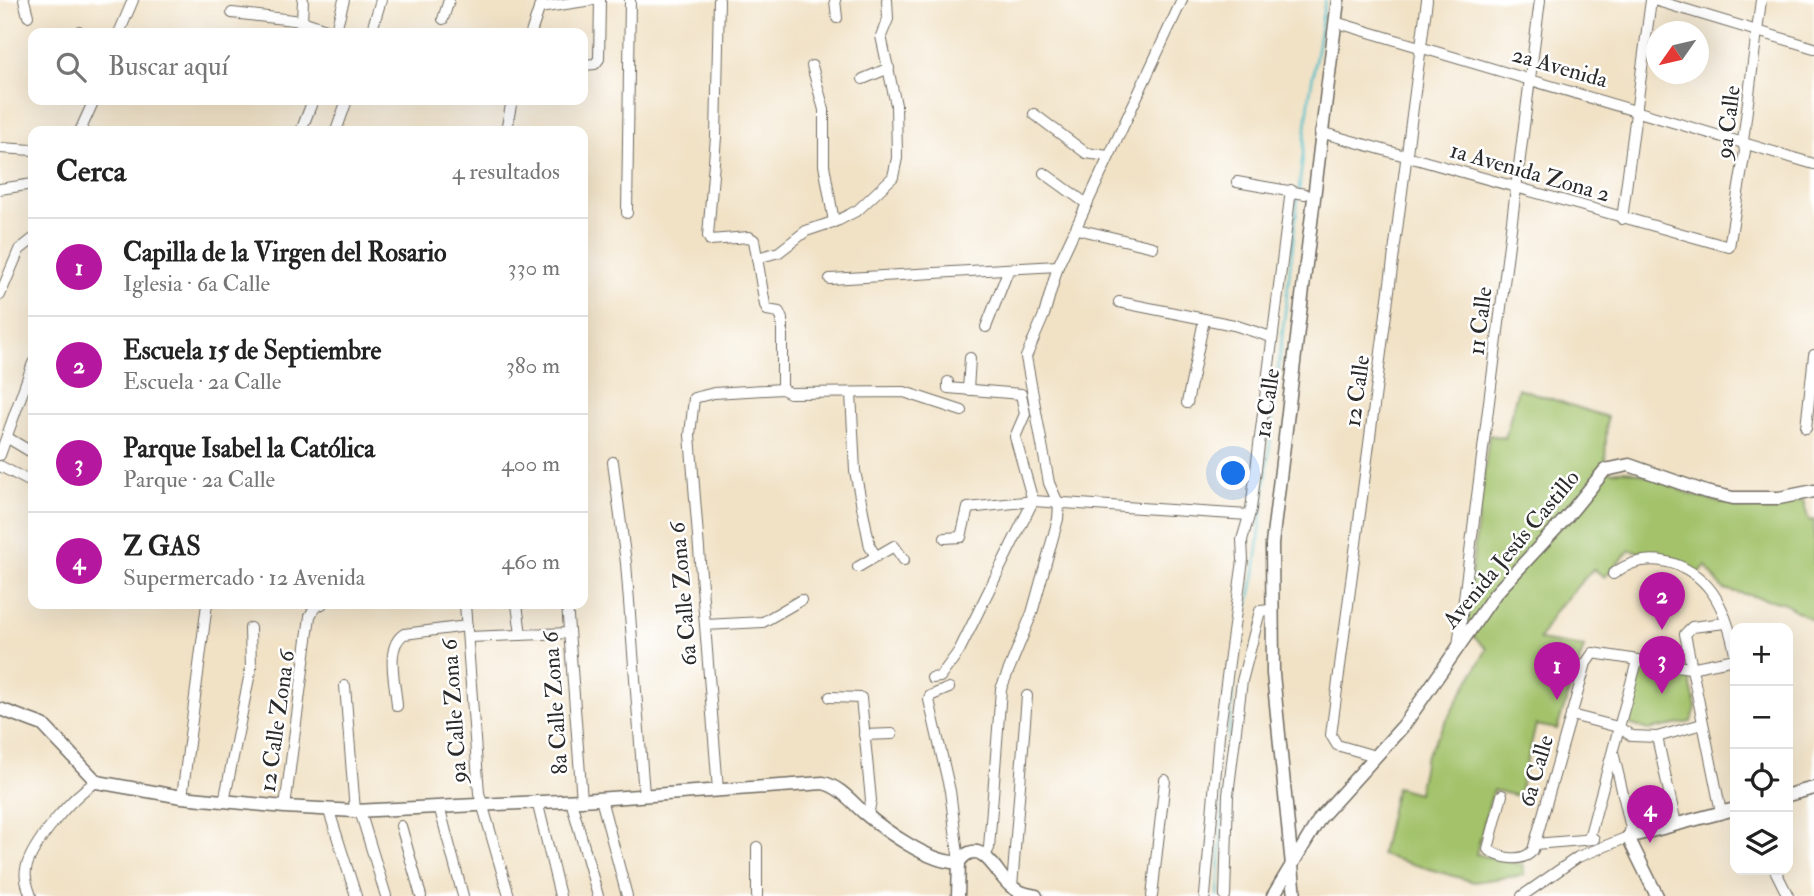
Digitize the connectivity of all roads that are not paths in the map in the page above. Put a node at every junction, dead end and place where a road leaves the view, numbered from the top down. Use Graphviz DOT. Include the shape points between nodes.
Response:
graph roads {
  1 [pos="24,0"];
  2 [pos="133,0"];
  3 [pos="303,0"];
  4 [pos="344,0"];
  5 [pos="381,0"];
  6 [pos="449,0"];
  7 [pos="592,0"];
  8 [pos="600,0"];
  9 [pos="630,0"];
  10 [pos="719,0"];
  11 [pos="835,0"];
  12 [pos="887,0"];
  13 [pos="1182,0"];
  14 [pos="1338,0"];
  15 [pos="1427,0"];
  16 [pos="1540,0"];
  17 [pos="1653,0"];
  18 [pos="1761,0"];
  19 [pos="540,4"];
  20 [pos="232,13"];
  21 [pos="28,16"];
  22 [pos="837,18"];
  23 [pos="443,19"];
  24 [pos="302,21"];
  25 [pos="1335,22"];
  26 [pos="121,28"];
  27 [pos="323,28"];
  28 [pos="336,28"];
  29 [pos="373,28"];
  30 [pos="533,28"];
  31 [pos="1758,30"];
  32 [pos="1421,46"];
  33 [pos="1814,48"];
  34 [pos="588,65"];
  35 [pos="812,66"];
  36 [pos="889,68"];
  37 [pos="1529,78"];
  38 [pos="863,79"];
  39 [pos="92,105"];
  40 [pos="311,105"];
  41 [pos="345,105"];
  42 [pos="511,105"];
  43 [pos="1635,109"];
  44 [pos="1034,114"];
  45 [pos="82,126"];
  46 [pos="303,126"];
  47 [pos="338,126"];
  48 [pos="507,126"];
  49 [pos="1320,132"];
  50 [pos="1742,141"];
  51 [pos="0,148"];
  52 [pos="28,150"];
  53 [pos="1108,156"];
  54 [pos="1407,156"];
  55 [pos="1814,164"];
  56 [pos="1044,173"];
  57 [pos="1237,182"];
  58 [pos="28,185"];
  59 [pos="0,189"];
  60 [pos="1516,190"];
  61 [pos="1087,204"];
  62 [pos="626,213"];
  63 [pos="1622,219"];
  64 [pos="834,222"];
  65 [pos="1077,229"];
  66 [pos="28,243"];
  67 [pos="1153,247"];
  68 [pos="1729,247"];
  69 [pos="757,258"];
  70 [pos="1058,266"];
  71 [pos="1008,271"];
  72 [pos="3,279"];
  73 [pos="830,279"];
  74 [pos="0,295"];
  75 [pos="1119,302"];
  76 [pos="1204,320"];
  77 [pos="986,327"];
  78 [pos="1271,337"];
  79 [pos="1814,355"];
  80 [pos="970,358"];
  81 [pos="948,382"];
  82 [pos="28,386"];
  83 [pos="782,389"];
  84 [pos="968,390"];
  85 [pos="851,393"];
  86 [pos="1187,402"];
  87 [pos="962,411"];
  88 [pos="1806,428"];
  89 [pos="8,438"];
  90 [pos="28,450"];
  91 [pos="0,455"];
  92 [pos="613,462"];
  93 [pos="0,466"];
  94 [pos="28,480"];
  95 [pos="1814,491"];
  96 [pos="1033,501"];
  97 [pos="1059,505"];
  98 [pos="1248,515"];
  99 [pos="945,538"];
  100 [pos="876,556"];
  101 [pos="904,560"];
  102 [pos="858,567"];
  103 [pos="1613,574"];
  104 [pos="801,600"];
  105 [pos="206,609"];
  106 [pos="314,609"];
  107 [pos="465,609"];
  108 [pos="518,609"];
  109 [pos="567,609"];
  110 [pos="1270,610"];
  111 [pos="1725,623"];
  112 [pos="467,625"];
  113 [pos="705,625"];
  114 [pos="250,628"];
  115 [pos="1730,631"];
  116 [pos="569,633"];
  117 [pos="521,635"];
  118 [pos="469,637"];
  119 [pos="1457,647"];
  120 [pos="1730,660"];
  121 [pos="1637,661"];
  122 [pos="1690,668"];
  123 [pos="932,678"];
  124 [pos="345,686"];
  125 [pos="949,688"];
  126 [pos="830,696"];
  127 [pos="1027,696"];
  128 [pos="397,706"];
  129 [pos="0,709"];
  130 [pos="1571,715"];
  131 [pos="1702,724"];
  132 [pos="1618,727"];
  133 [pos="892,734"];
  134 [pos="864,735"];
  135 [pos="1657,737"];
  136 [pos="1613,752"];
  137 [pos="1375,756"];
  138 [pos="1165,780"];
  139 [pos="97,782"];
  140 [pos="1814,788"];
  141 [pos="718,790"];
  142 [pos="644,794"];
  143 [pos="1793,794"];
  144 [pos="1502,795"];
  145 [pos="182,797"];
  146 [pos="601,799"];
  147 [pos="577,800"];
  148 [pos="537,801"];
  149 [pos="224,802"];
  150 [pos="484,803"];
  151 [pos="439,806"];
  152 [pos="285,807"];
  153 [pos="1730,810"];
  154 [pos="329,811"];
  155 [pos="357,811"];
  156 [pos="1721,812"];
  157 [pos="868,816"];
  158 [pos="1676,824"];
  159 [pos="401,826"];
  160 [pos="1628,837"];
  161 [pos="1590,838"];
  162 [pos="1608,843"];
  163 [pos="1535,844"];
  164 [pos="757,847"];
  165 [pos="985,856"];
  166 [pos="959,862"];
  167 [pos="1293,867"];
  168 [pos="1780,875"];
  169 [pos="1781,875"];
  170 [pos="1012,887"];
  171 [pos="1525,895"];
  172 [pos="31,896"];
  173 [pos="356,896"];
  174 [pos="386,896"];
  175 [pos="421,896"];
  176 [pos="463,896"];
  177 [pos="509,896"];
  178 [pos="561,896"];
  179 [pos="598,896"];
  180 [pos="627,896"];
  181 [pos="757,896"];
  182 [pos="958,896"];
  183 [pos="1036,896"];
  184 [pos="1153,896"];
  185 [pos="1205,896"];
  186 [pos="1225,896"];
  187 [pos="1273,896"];
  188 [pos="1295,896"];
  189 [pos="1657,896"];
  190 [pos="1788,896"];
  191 [pos="1794,896"];
  1 -- 21 [label="street"];
  2 -- 26 [label="street"];
  3 -- 24 [label="street"];
  4 -- 28 [label="street"];
  5 -- 29 [label="street"];
  6 -- 23 [label="street"];
  7 -- 19 [label="street"];
  8 -- 34 [label="street" via="599,59"];
  9 -- 62 [label="street"];
  10 -- 69 [label="street" via="708,236 711,240 751,237"];
  11 -- 22 [label="street"];
  12 -- 36 [label="street" via="888,19 881,36"];
  13 -- 53 [label="street"];
  14 -- 25 [label="street, 1a Calle"];
  15 -- 32 [label="street, 12 Calle"];
  16 -- 37 [label="street, 11 Calle"];
  17 -- 31 [label="street"];
  17 -- 43 [label="street"];
  18 -- 31 [label="street, 9a Calle"];
  19 -- 30 [label="street"];
  20 -- 24 [label="street"];
  24 -- 27 [label="street"];
  25 -- 32 [label="street, 2a Avenida"];
  25 -- 49 [label="street, 1a Calle"];
  31 -- 33 [label="street"];
  31 -- 50 [label="street, 9a Calle"];
  32 -- 37 [label="street, 2a Avenida"];
  32 -- 54 [label="street, 12 Calle"];
  35 -- 64 [label="street" via="824,110 824,165"];
  36 -- 38 [label="street"];
  36 -- 64 [label="street" via="897,118 895,172 869,202"];
  37 -- 43 [label="street, 2a Avenida"];
  37 -- 60 [label="street, 11 Calle"];
  39 -- 45 [label="street"];
  40 -- 46 [label="street"];
  41 -- 47 [label="street"];
  42 -- 48 [label="street"];
  43 -- 50 [label="street, 2a Avenida"];
  43 -- 63 [label="street"];
  44 -- 53 [label="street" via="1086,153"];
  49 -- 54 [label="street, 1a Avenida Zona 2"];
  49 -- 110 [label="street, 1a Calle" via="1275,511"];
  50 -- 55 [label="street, 2a Avenida"];
  50 -- 68 [label="street, 9a Calle" via="1745,151"];
  51 -- 52 [label="street"];
  53 -- 61 [label="street"];
  54 -- 60 [label="street, 1a Avenida Zona 2"];
  54 -- 137 [label="street, 12 Calle" via="1331,735 1337,745"];
  56 -- 61 [label="street"];
  57 -- 78 [label="street" via="1297,192"];
  58 -- 59 [label="street"];
  60 -- 63 [label="street, 1a Avenida Zona 2"];
  60 -- 119 [label="street, 11 Calle"];
  61 -- 65 [label="street"];
  63 -- 68 [label="street, 1a Avenida Zona 2"];
  64 -- 69 [label="street" via="806,231 779,252"];
  65 -- 67 [label="street"];
  65 -- 70 [label="street"];
  66 -- 72 [label="street"];
  69 -- 83 [label="street" via="767,310 779,312 782,319"];
  70 -- 71 [label="street"];
  70 -- 97 [label="street" via="1026,364 1050,489"];
  71 -- 73 [label="street"];
  71 -- 77 [label="street"];
  72 -- 74 [label="street"];
  75 -- 76 [label="street"];
  76 -- 78 [label="street"];
  76 -- 86 [label="street"];
  78 -- 98 [label="street"];
  79 -- 88 [label="street"];
  80 -- 84 [label="street"];
  81 -- 84 [label="street" via="948,388"];
  82 -- 89 [label="street"];
  83 -- 85 [label="street" via="790,393"];
  83 -- 113 [label="street, 6a Calle Zona 6" via="695,396 690,435"];
  84 -- 96 [label="street" via="1021,395 1025,414 1015,437"];
  85 -- 87 [label="street" via="907,392"];
  85 -- 100 [label="street" via="855,471"];
  89 -- 90 [label="street"];
  89 -- 91 [label="street"];
  92 -- 142 [label="street"];
  93 -- 94 [label="street"];
  95 -- 119 [label="street, Avenida Jesús Castillo" via="1779,498 1733,498 1637,467 1612,466 1503,584"];
  96 -- 97 [label="street"];
  96 -- 99 [label="street" via="969,508 961,537"];
  96 -- 123 [label="street" via="959,651 940,677"];
  97 -- 98 [label="street"];
  97 -- 165 [label="street" via="1057,530 1032,614 1001,689"];
  98 -- 185 [label="street" via="1241,540 1243,560 1219,735"];
  100 -- 101 [label="street" via="897,546"];
  100 -- 102 [label="street"];
  103 -- 111 [label="street" via="1635,560 1649,558 1677,566 1708,587"];
  104 -- 113 [label="street" via="763,622"];
  105 -- 145 [label="street"];
  106 -- 152 [label="street, 12 Calle Zona 6"];
  107 -- 112 [label="street, 9a Calle Zona 6"];
  108 -- 117 [label="street"];
  109 -- 116 [label="street, 8a Calle Zona 6"];
  110 -- 167 [label="street, 1a Calle"];
  110 -- 186 [label="street" via="1261,611 1244,667 1228,795"];
  111 -- 115 [label="street"];
  111 -- 122 [label="street" via="1686,630"];
  112 -- 118 [label="street, 9a Calle Zona 6"];
  112 -- 128 [label="street" via="398,638 393,654"];
  113 -- 141 [label="street, 6a Calle Zona 6"];
  114 -- 149 [label="street" via="251,668"];
  116 -- 117 [label="street"];
  116 -- 147 [label="street, 8a Calle Zona 6"];
  117 -- 118 [label="street"];
  118 -- 150 [label="street, 9a Calle Zona 6" via="479,793"];
  119 -- 137 [label="street, Avenida Jesús Castillo" via="1410,717"];
  120 -- 122 [label="street"];
  121 -- 122 [label="street"];
  121 -- 130 [label="street, 6a Calle" via="1593,653"];
  121 -- 132 [label="street"];
  122 -- 131 [label="street"];
  124 -- 155 [label="street"];
  125 -- 166 [label="street" via="929,700 950,792"];
  126 -- 134 [label="street" via="861,698"];
  127 -- 170 [label="street"];
  129 -- 139 [label="street" via="43,725"];
  130 -- 132 [label="street"];
  130 -- 163 [label="street, 6a Calle"];
  131 -- 135 [label="street"];
  131 -- 156 [label="street"];
  132 -- 135 [label="street" via="1632,736"];
  132 -- 136 [label="street"];
  133 -- 134 [label="street"];
  134 -- 157 [label="street" via="871,797"];
  135 -- 158 [label="street"];
  136 -- 160 [label="street" via="1631,828"];
  136 -- 161 [label="street"];
  137 -- 167 [label="street, Avenida Jesús Castillo" via="1320,818"];
  138 -- 184 [label="street"];
  139 -- 145 [label="street"];
  139 -- 172 [label="street" via="75,796 34,853 26,873"];
  140 -- 143 [label="street"];
  141 -- 142 [label="street"];
  141 -- 157 [label="street" via="830,785"];
  142 -- 146 [label="street"];
  144 -- 163 [label="street, 6a Calle" via="1488,849 1526,858"];
  145 -- 149 [label="street"];
  146 -- 147 [label="street"];
  146 -- 180 [label="street"];
  147 -- 148 [label="street"];
  147 -- 179 [label="street, 8a Calle Zona 6"];
  148 -- 150 [label="street"];
  148 -- 178 [label="street"];
  149 -- 152 [label="street"];
  150 -- 151 [label="street"];
  150 -- 177 [label="street, 9a Calle Zona 6"];
  151 -- 155 [label="street"];
  151 -- 176 [label="street"];
  152 -- 154 [label="street"];
  153 -- 156 [label="street"];
  154 -- 155 [label="street"];
  154 -- 173 [label="street"];
  155 -- 174 [label="street"];
  156 -- 158 [label="street"];
  157 -- 166 [label="street" via="928,854"];
  158 -- 160 [label="street"];
  159 -- 175 [label="street"];
  160 -- 162 [label="street"];
  160 -- 189 [label="street"];
  161 -- 162 [label="street"];
  161 -- 163 [label="street"];
  162 -- 171 [label="street" via="1578,857"];
  164 -- 181 [label="street"];
  165 -- 166 [label="street" via="970,852"];
  165 -- 170 [label="street"];
  166 -- 182 [label="street"];
  167 -- 187 [label="street, Avenida Jesús Castillo"];
  167 -- 188 [label="street, 1a Calle"];
  168 -- 190 [label="street"];
  169 -- 191 [label="street"];
  170 -- 183 [label="street"];
}
